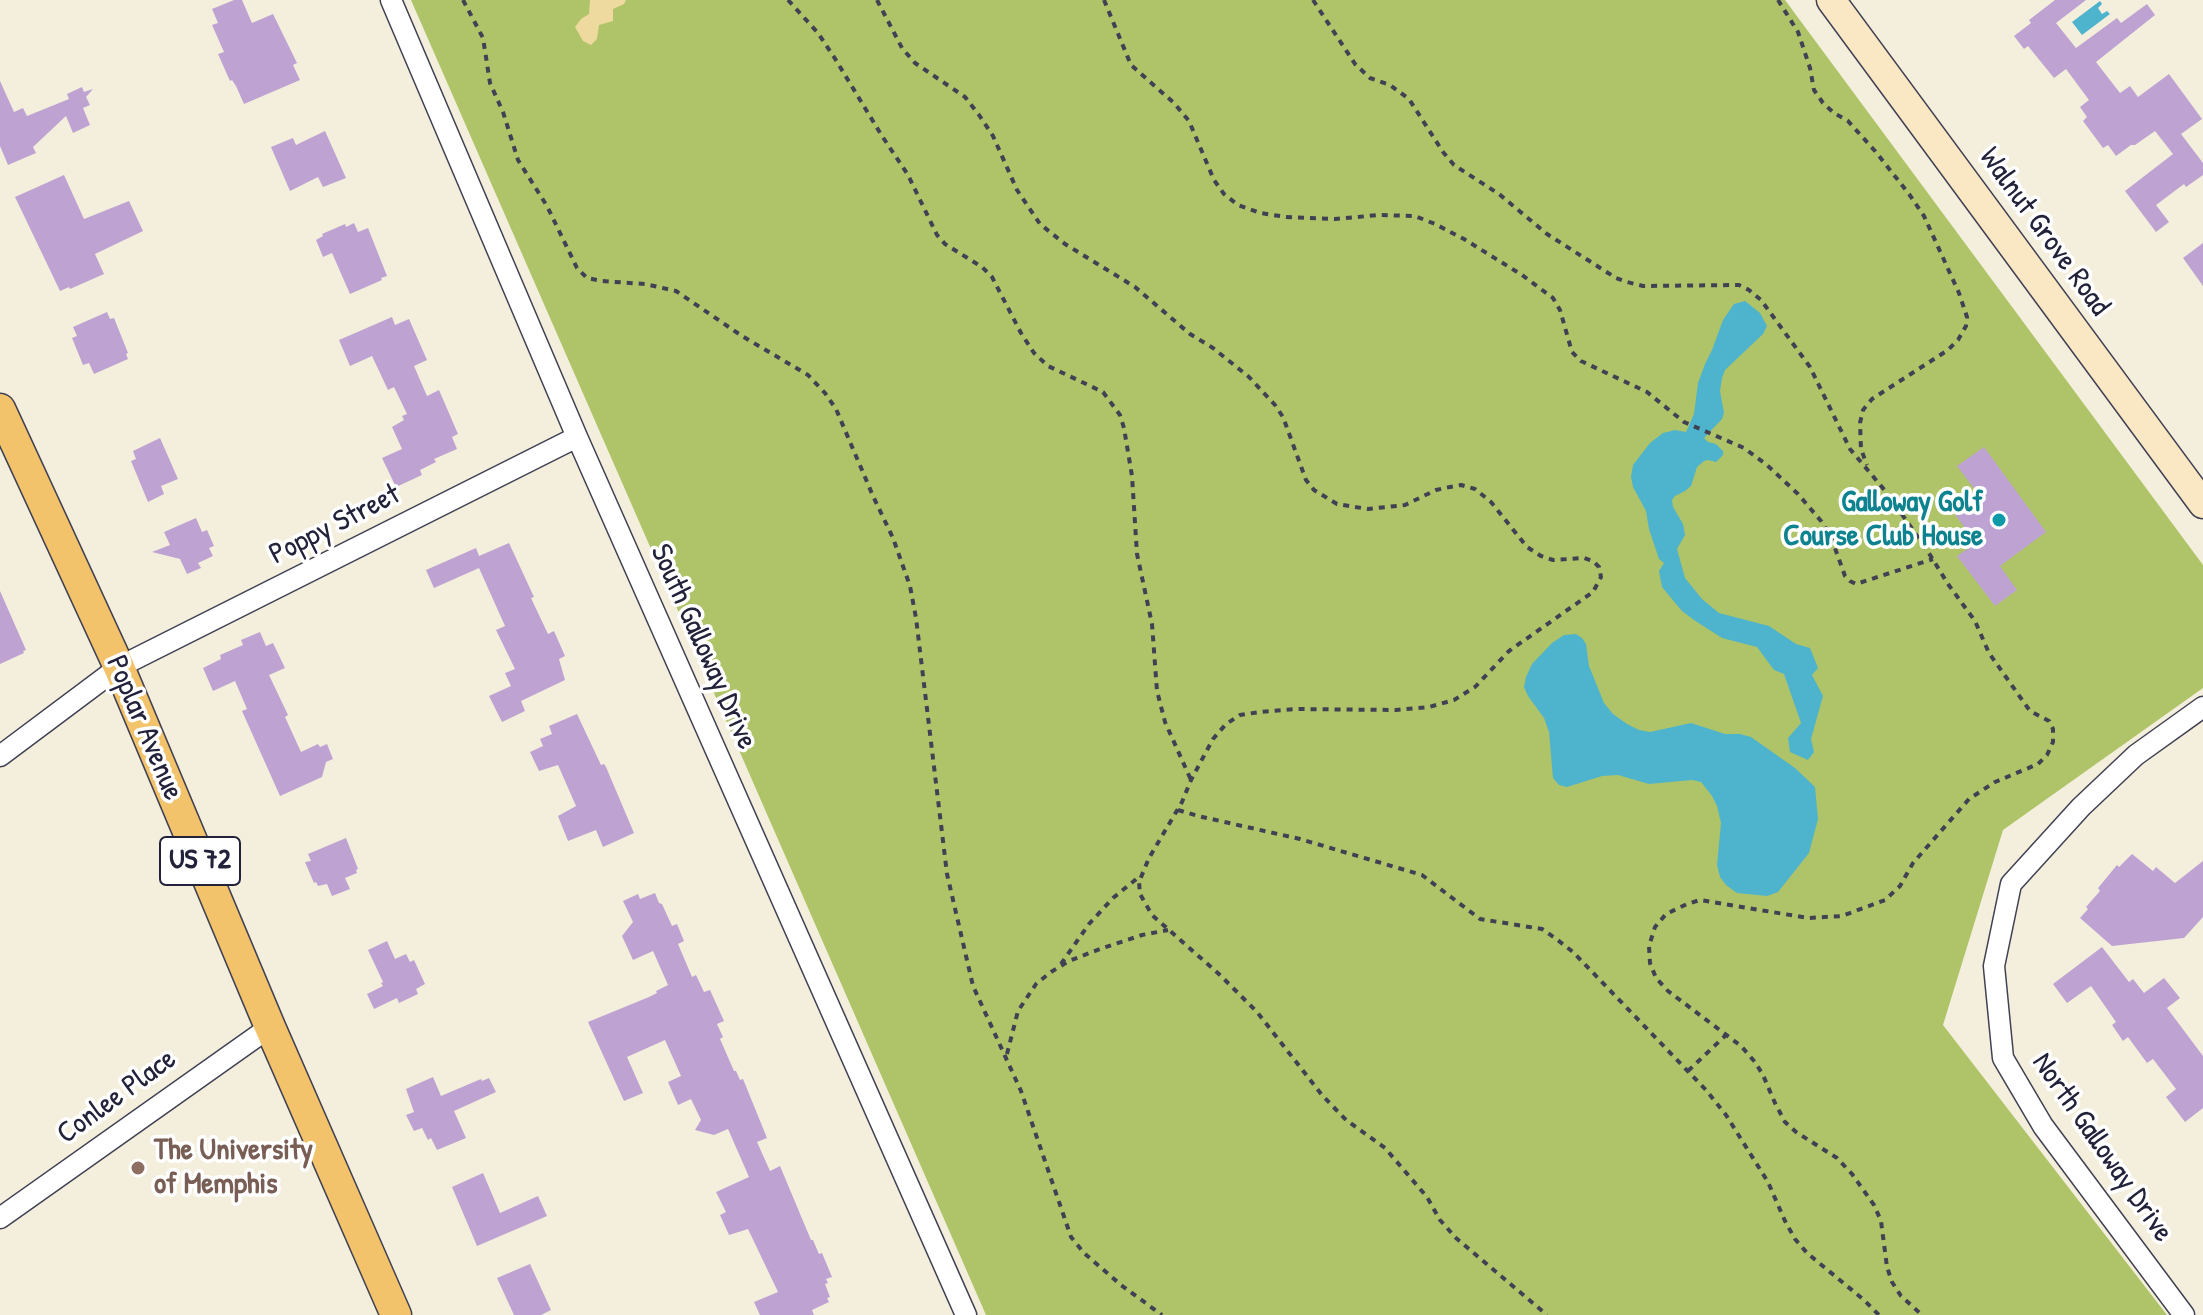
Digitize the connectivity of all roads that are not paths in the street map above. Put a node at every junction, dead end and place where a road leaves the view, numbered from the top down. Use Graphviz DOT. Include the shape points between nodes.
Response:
graph roads {
  1 [pos="391,0"];
  2 [pos="1831,0"];
  3 [pos="0,409"];
  4 [pos="577,437"];
  5 [pos="2203,504"];
  6 [pos="119,667"];
  7 [pos="2203,707"];
  8 [pos="0,756"];
  9 [pos="270,1027"];
  10 [pos="0,1218"];
  11 [pos="396,1315"];
  12 [pos="966,1315"];
  13 [pos="2184,1315"];
  1 -- 4 [label="street, South Galloway Drive"];
  2 -- 5 [label="main road, Walnut Grove Road"];
  3 -- 6 [label="main road, Poplar Avenue / US 72"];
  4 -- 6 [label="street, Poppy Street"];
  4 -- 12 [label="street, South Galloway Drive"];
  6 -- 8 [label="street, Poppy Street"];
  6 -- 9 [label="main road, Poplar Avenue / US 72"];
  7 -- 13 [label="street, North Galloway Drive" via="2136,755 2011,884 1994,966 2003,1058 2043,1126"];
  9 -- 10 [label="street, Conlee Place"];
  9 -- 11 [label="main road, Poplar Avenue / US 72"];
}
